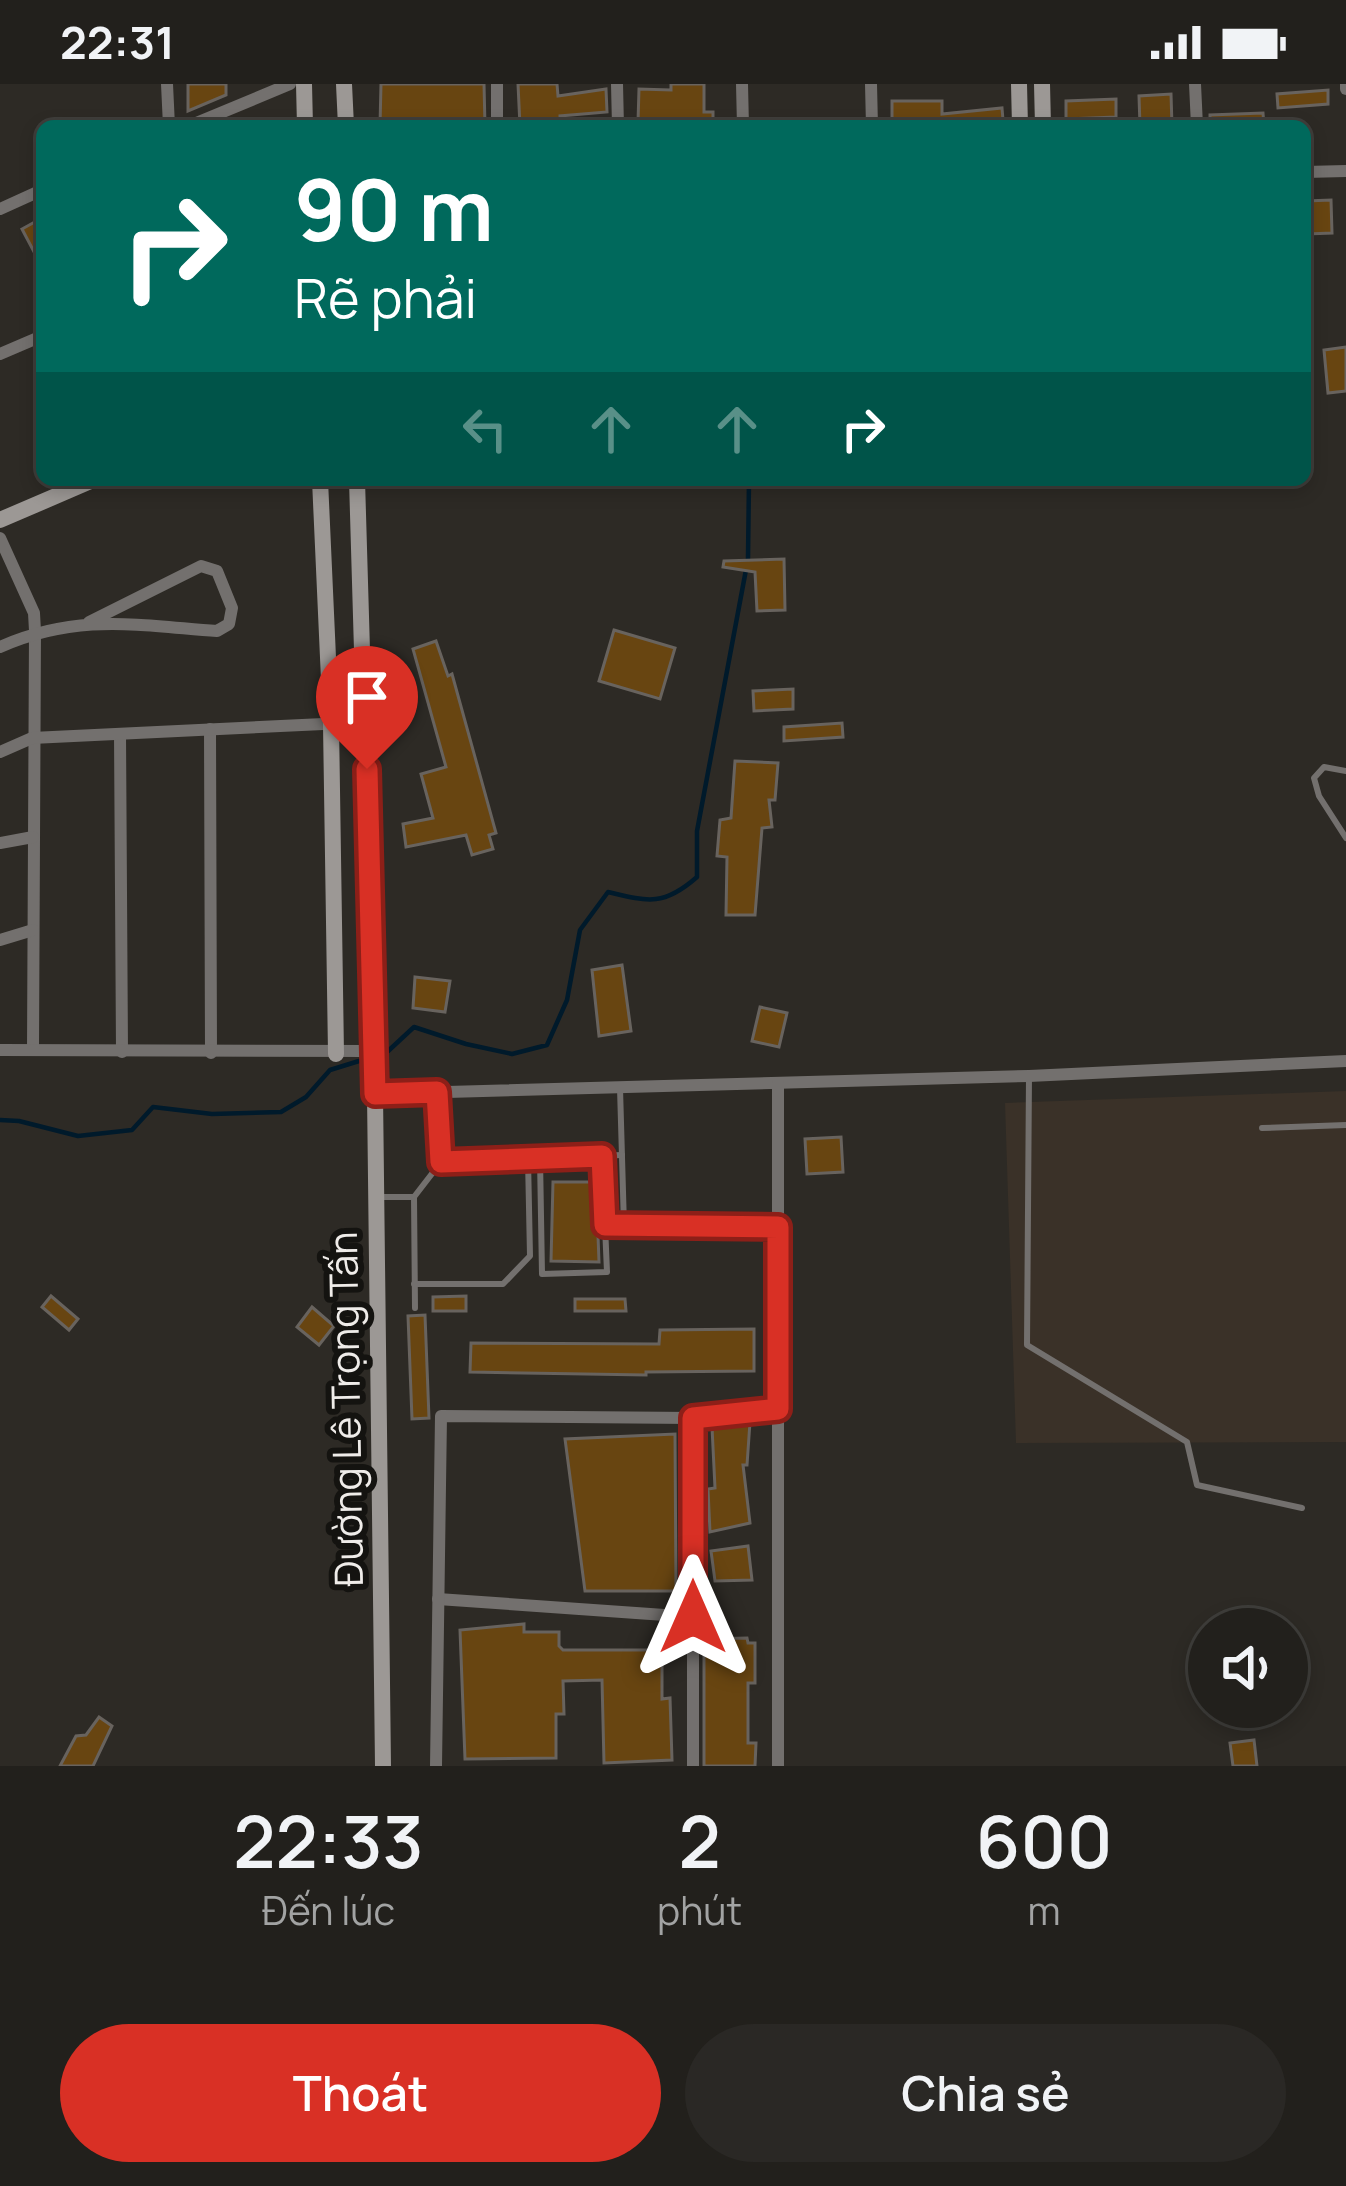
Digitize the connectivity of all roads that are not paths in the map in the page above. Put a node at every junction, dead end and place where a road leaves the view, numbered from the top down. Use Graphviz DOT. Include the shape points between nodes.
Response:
graph roads {
  1 [pos="167,84"];
  2 [pos="290,84"];
  3 [pos="304,84"];
  4 [pos="344,84"];
  5 [pos="496,84"];
  6 [pos="617,84"];
  7 [pos="742,84"];
  8 [pos="871,84"];
  9 [pos="1019,84"];
  10 [pos="1042,84"];
  11 [pos="1196,84"];
  12 [pos="169,120"];
  13 [pos="203,120"];
  14 [pos="305,120"];
  15 [pos="346,120"];
  16 [pos="497,120"];
  17 [pos="618,120"];
  18 [pos="743,120"];
  19 [pos="872,120"];
  20 [pos="1020,120"];
  21 [pos="1043,120"];
  22 [pos="1197,120"];
  23 [pos="1346,171"];
  24 [pos="1311,172"];
  25 [pos="36,192"];
  26 [pos="1,205"];
  27 [pos="36,339"];
  28 [pos="0,354"];
  29 [pos="79,486"];
  30 [pos="320,486"];
  31 [pos="357,486"];
  32 [pos="0,520"];
  33 [pos="0,538"];
  34 [pos="89,622"];
  35 [pos="35,631"];
  36 [pos="0,647"];
  37 [pos="366,722"];
  38 [pos="331,724"];
  39 [pos="210,728"];
  40 [pos="120,734"];
  41 [pos="32,739"];
  42 [pos="0,752"];
  43 [pos="1346,771"];
  44 [pos="32,837"];
  45 [pos="1346,838"];
  46 [pos="0,843"];
  47 [pos="33,930"];
  48 [pos="0,940"];
  49 [pos="33,1049"];
  50 [pos="0,1050"];
  51 [pos="372,1051"];
  52 [pos="122,1052"];
  53 [pos="211,1053"];
  54 [pos="336,1054"];
  55 [pos="1346,1061"];
  56 [pos="1029,1076"];
  57 [pos="778,1083"];
  58 [pos="620,1088"];
  59 [pos="437,1092"];
  60 [pos="375,1094"];
  61 [pos="1346,1125"];
  62 [pos="1262,1128"];
  63 [pos="622,1155"];
  64 [pos="602,1156"];
  65 [pos="540,1158"];
  66 [pos="528,1159"];
  67 [pos="441,1162"];
  68 [pos="376,1197"];
  69 [pos="414,1197"];
  70 [pos="605,1225"];
  71 [pos="624,1226"];
  72 [pos="778,1227"];
  73 [pos="415,1284"];
  74 [pos="415,1308"];
  75 [pos="778,1409"];
  76 [pos="693,1418"];
  77 [pos="1302,1508"];
  78 [pos="438,1599"];
  79 [pos="693,1617"];
  80 [pos="382,1766"];
  81 [pos="436,1766"];
  82 [pos="693,1766"];
  83 [pos="778,1766"];
  1 -- 12 [label="street"];
  2 -- 13 [label="street"];
  3 -- 14 [label="street"];
  4 -- 15 [label="street"];
  5 -- 16 [label="street"];
  6 -- 17 [label="street"];
  7 -- 18 [label="street"];
  8 -- 19 [label="street"];
  9 -- 20 [label="street"];
  10 -- 21 [label="street"];
  11 -- 22 [label="street"];
  23 -- 24 [label="street"];
  25 -- 26 [label="street"];
  27 -- 28 [label="street"];
  29 -- 32 [label="street"];
  30 -- 38 [label="street"];
  31 -- 37 [label="street, Đường Lê Trọng Tấn"];
  33 -- 35 [label="street"];
  34 -- 34 [label="street" via="217,631 229,624 232,608 217,571 201,566"];
  34 -- 35 [label="street"];
  35 -- 36 [label="street"];
  35 -- 41 [label="street"];
  37 -- 38 [label="street"];
  37 -- 51 [label="street, Đường Lê Trọng Tấn"];
  38 -- 39 [label="street"];
  38 -- 54 [label="street"];
  39 -- 40 [label="street"];
  39 -- 53 [label="street"];
  40 -- 41 [label="street"];
  40 -- 52 [label="street"];
  41 -- 42 [label="street"];
  41 -- 44 [label="street"];
  43 -- 45 [label="lane" via="1324,767 1314,778"];
  44 -- 46 [label="street"];
  44 -- 47 [label="street"];
  47 -- 48 [label="street"];
  47 -- 49 [label="street"];
  49 -- 50 [label="street"];
  49 -- 52 [label="street"];
  51 -- 54 [label="street"];
  51 -- 60 [label="street, Đường Lê Trọng Tấn"];
  52 -- 53 [label="street"];
  53 -- 54 [label="street"];
  55 -- 56 [label="street"];
  56 -- 57 [label="street"];
  56 -- 77 [label="lane" via="1027,1345 1187,1442 1197,1485"];
  57 -- 58 [label="street"];
  57 -- 72 [label="street"];
  58 -- 59 [label="street"];
  58 -- 63 [label="lane"];
  59 -- 60 [label="street"];
  59 -- 67 [label="lane"];
  60 -- 68 [label="street, Đường Lê Trọng Tấn"];
  61 -- 62 [label="lane"];
  63 -- 64 [label="lane"];
  63 -- 71 [label="lane"];
  64 -- 65 [label="lane"];
  64 -- 70 [label="lane"];
  65 -- 66 [label="lane"];
  65 -- 70 [label="lane" via="542,1274 607,1272"];
  66 -- 67 [label="lane"];
  66 -- 73 [label="lane" via="530,1256 503,1283"];
  67 -- 69 [label="lane"];
  68 -- 69 [label="lane"];
  68 -- 80 [label="street, Đường Lê Trọng Tấn"];
  69 -- 73 [label="lane"];
  70 -- 71 [label="lane"];
  71 -- 72 [label="lane"];
  72 -- 75 [label="street"];
  73 -- 74 [label="lane"];
  75 -- 76 [label="street"];
  75 -- 83 [label="street"];
  76 -- 78 [label="street" via="441,1416"];
  76 -- 79 [label="street"];
  78 -- 79 [label="street"];
  78 -- 81 [label="street"];
  79 -- 82 [label="street"];
}
